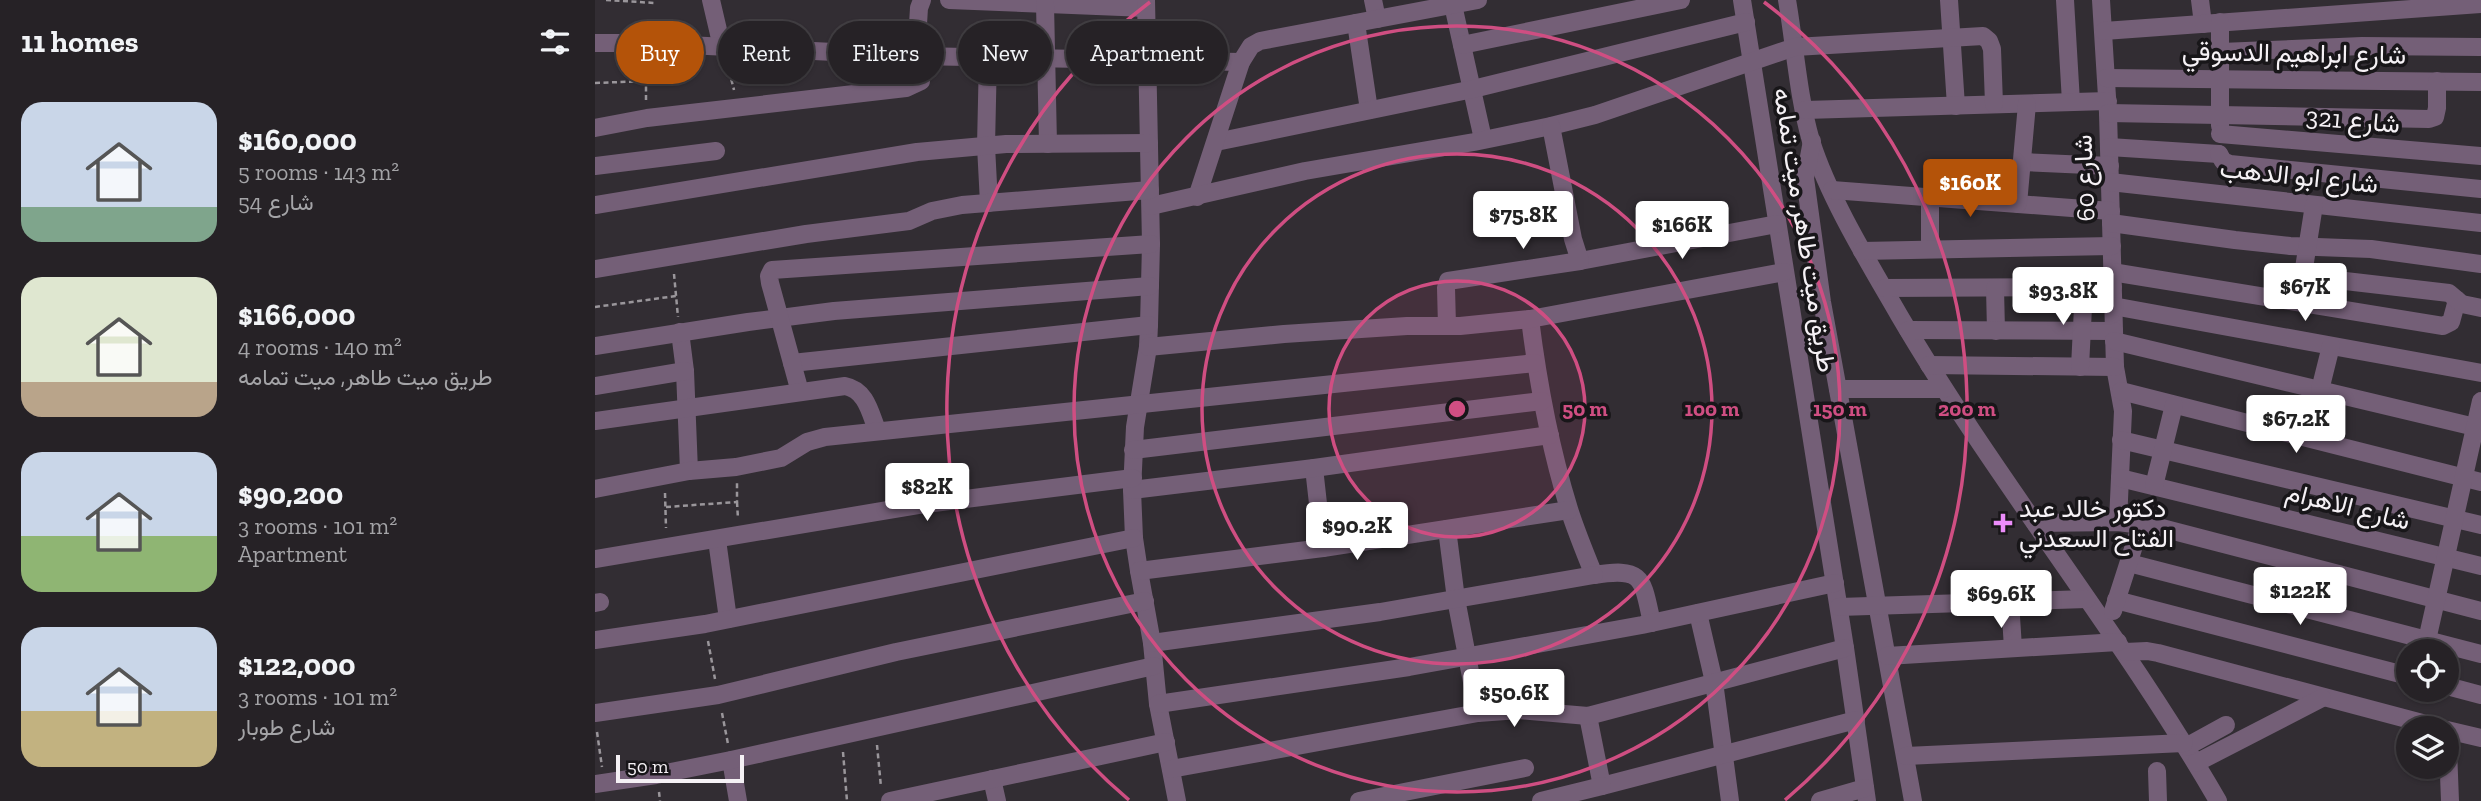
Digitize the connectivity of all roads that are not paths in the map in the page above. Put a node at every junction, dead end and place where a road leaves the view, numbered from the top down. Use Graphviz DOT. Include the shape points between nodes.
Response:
graph roads {
  1 [pos="711,0"];
  2 [pos="922,0"];
  3 [pos="949,0"];
  4 [pos="1373,0"];
  5 [pos="1478,0"];
  6 [pos="1681,0"];
  7 [pos="1742,0"];
  8 [pos="1787,0"];
  9 [pos="1949,0"];
  10 [pos="2065,0"];
  11 [pos="2101,0"];
  12 [pos="2200,0"];
  13 [pos="1045,4"];
  14 [pos="1146,4"];
  15 [pos="2481,4"];
  16 [pos="1453,5"];
  17 [pos="1377,19"];
  18 [pos="919,21"];
  19 [pos="1046,21"];
  20 [pos="1746,22"];
  21 [pos="1356,23"];
  22 [pos="2212,23"];
  23 [pos="718,30"];
  24 [pos="2104,31"];
  25 [pos="1952,37"];
  26 [pos="595,43"];
  27 [pos="1462,45"];
  28 [pos="718,47"];
  29 [pos="1795,47"];
  30 [pos="2481,47"];
  31 [pos="2221,52"];
  32 [pos="1752,60"];
  33 [pos="1228,62"];
  34 [pos="1241,62"];
  35 [pos="2106,78"];
  36 [pos="2221,78"];
  37 [pos="2437,81"];
  38 [pos="2481,82"];
  39 [pos="917,84"];
  40 [pos="987,84"];
  41 [pos="1047,84"];
  42 [pos="1148,84"];
  43 [pos="1472,89"];
  44 [pos="2071,102"];
  45 [pos="1994,104"];
  46 [pos="2027,104"];
  47 [pos="1956,106"];
  48 [pos="2108,107"];
  49 [pos="1369,110"];
  50 [pos="1805,110"];
  51 [pos="2220,116"];
  52 [pos="1551,126"];
  53 [pos="595,128"];
  54 [pos="2220,134"];
  55 [pos="1483,139"];
  56 [pos="1812,141"];
  57 [pos="1216,142"];
  58 [pos="1149,143"];
  59 [pos="1048,144"];
  60 [pos="986,146"];
  61 [pos="2109,147"];
  62 [pos="716,151"];
  63 [pos="2220,154"];
  64 [pos="2481,156"];
  65 [pos="2022,162"];
  66 [pos="595,166"];
  67 [pos="2110,174"];
  68 [pos="2481,189"];
  69 [pos="1832,190"];
  70 [pos="1197,197"];
  71 [pos="1930,197"];
  72 [pos="1150,198"];
  73 [pos="989,203"];
  74 [pos="2018,204"];
  75 [pos="595,205"];
  76 [pos="2314,205"];
  77 [pos="2111,217"];
  78 [pos="2481,223"];
  79 [pos="1777,224"];
  80 [pos="1151,244"];
  81 [pos="2112,246"];
  82 [pos="2307,246"];
  83 [pos="1930,249"];
  84 [pos="1862,251"];
  85 [pos="1580,261"];
  86 [pos="2481,264"];
  87 [pos="595,269"];
  88 [pos="1784,272"];
  89 [pos="2302,276"];
  90 [pos="2113,280"];
  91 [pos="1150,286"];
  92 [pos="2084,287"];
  93 [pos="1884,288"];
  94 [pos="1996,288"];
  95 [pos="2457,300"];
  96 [pos="2298,302"];
  97 [pos="2113,306"];
  98 [pos="2481,308"];
  99 [pos="779,318"];
  100 [pos="1530,319"];
  101 [pos="1149,325"];
  102 [pos="1447,326"];
  103 [pos="1908,330"];
  104 [pos="1996,331"];
  105 [pos="2082,331"];
  106 [pos="680,332"];
  107 [pos="2114,336"];
  108 [pos="595,346"];
  109 [pos="2331,346"];
  110 [pos="1148,347"];
  111 [pos="792,363"];
  112 [pos="1535,363"];
  113 [pos="1929,365"];
  114 [pos="2080,367"];
  115 [pos="2115,368"];
  116 [pos="685,371"];
  117 [pos="2481,373"];
  118 [pos="595,386"];
  119 [pos="1838,389"];
  120 [pos="1944,389"];
  121 [pos="2320,390"];
  122 [pos="2121,391"];
  123 [pos="800,392"];
  124 [pos="1542,401"];
  125 [pos="2481,401"];
  126 [pos="2174,405"];
  127 [pos="1138,406"];
  128 [pos="687,410"];
  129 [pos="595,421"];
  130 [pos="2475,427"];
  131 [pos="877,430"];
  132 [pos="1550,435"];
  133 [pos="2122,440"];
  134 [pos="1133,450"];
  135 [pos="2163,450"];
  136 [pos="1314,468"];
  137 [pos="689,471"];
  138 [pos="2120,478"];
  139 [pos="2472,480"];
  140 [pos="1132,484"];
  141 [pos="2154,486"];
  142 [pos="595,489"];
  143 [pos="1569,510"];
  144 [pos="2454,518"];
  145 [pos="2118,522"];
  146 [pos="2035,523"];
  147 [pos="2141,524"];
  148 [pos="2481,525"];
  149 [pos="1447,529"];
  150 [pos="1135,538"];
  151 [pos="717,540"];
  152 [pos="1323,548"];
  153 [pos="2446,556"];
  154 [pos="595,559"];
  155 [pos="2129,562"];
  156 [pos="2481,566"];
  157 [pos="1139,571"];
  158 [pos="1594,575"];
  159 [pos="1835,583"];
  160 [pos="1455,599"];
  161 [pos="2087,599"];
  162 [pos="2116,600"];
  163 [pos="2436,600"];
  164 [pos="1145,601"];
  165 [pos="2010,601"];
  166 [pos="1878,605"];
  167 [pos="1839,607"];
  168 [pos="2481,611"];
  169 [pos="1697,613"];
  170 [pos="728,619"];
  171 [pos="1651,623"];
  172 [pos="2423,639"];
  173 [pos="2427,639"];
  174 [pos="595,640"];
  175 [pos="2117,641"];
  176 [pos="1152,643"];
  177 [pos="1845,648"];
  178 [pos="2013,648"];
  179 [pos="2459,648"];
  180 [pos="2481,654"];
  181 [pos="1887,656"];
  182 [pos="1466,657"];
  183 [pos="1154,666"];
  184 [pos="2396,673"];
  185 [pos="1714,682"];
  186 [pos="2459,689"];
  187 [pos="2481,695"];
  188 [pos="2322,698"];
  189 [pos="1158,704"];
  190 [pos="595,713"];
  191 [pos="1478,713"];
  192 [pos="1588,716"];
  193 [pos="2396,717"];
  194 [pos="1856,720"];
  195 [pos="2226,725"];
  196 [pos="2459,733"];
  197 [pos="2481,738"];
  198 [pos="1166,742"];
  199 [pos="2185,745"];
  200 [pos="1723,753"];
  201 [pos="1906,756"];
  202 [pos="731,760"];
  203 [pos="2196,763"];
  204 [pos="1525,768"];
  205 [pos="1171,769"];
  206 [pos="2157,771"];
  207 [pos="992,779"];
  208 [pos="2449,779"];
  209 [pos="599,783"];
  210 [pos="1602,786"];
  211 [pos="957,794"];
  212 [pos="886,795"];
  213 [pos="1866,795"];
  214 [pos="738,801"];
  215 [pos="997,801"];
  216 [pos="1177,801"];
  217 [pos="1359,801"];
  218 [pos="1541,801"];
  219 [pos="1730,801"];
  220 [pos="1820,801"];
  221 [pos="1913,801"];
  222 [pos="2158,801"];
  223 [pos="2218,801"];
  224 [pos="2450,801"];
  1 -- 23 [label="street"];
  2 -- 18 [label="street"];
  3 -- 13 [label="street"];
  4 -- 17 [label="street"];
  5 -- 16 [label="street"];
  6 -- 27 [label="street"];
  7 -- 20 [label="street, طريق ميت طاهر, ميت تمامه"];
  8 -- 29 [label="street"];
  9 -- 25 [label="street"];
  10 -- 44 [label="street"];
  11 -- 24 [label="street, شارع 60"];
  12 -- 22 [label="street"];
  13 -- 14 [label="street"];
  13 -- 19 [label="street"];
  15 -- 22 [label="street"];
  16 -- 17 [label="street"];
  16 -- 27 [label="street"];
  17 -- 21 [label="street"];
  20 -- 32 [label="street, طريق ميت طاهر, ميت تمامه"];
  20 -- 43 [label="street"];
  21 -- 34 [label="street" via="1260,41"];
  21 -- 49 [label="street"];
  22 -- 24 [label="street"];
  22 -- 31 [label="street"];
  24 -- 35 [label="street, شارع 60"];
  25 -- 29 [label="street"];
  25 -- 45 [label="street" via="1979,36 1989,41"];
  25 -- 47 [label="street"];
  26 -- 28 [label="street"];
  27 -- 43 [label="street"];
  29 -- 32 [label="street"];
  29 -- 50 [label="street"];
  30 -- 31 [label="street" via="2348,46"];
  31 -- 36 [label="street"];
  32 -- 52 [label="street"];
  32 -- 79 [label="street, طريق ميت طاهر, ميت تمامه"];
  33 -- 34 [label="street"];
  34 -- 57 [label="street"];
  35 -- 36 [label="street, شارع ابراهيم الدسوقي"];
  35 -- 48 [label="street, شارع 60"];
  36 -- 37 [label="street, شارع ابراهيم الدسوقي"];
  36 -- 51 [label="street"];
  37 -- 38 [label="street, شارع ابراهيم الدسوقي"];
  37 -- 51 [label="street" via="2437,111 2429,119"];
  39 -- 53 [label="street"];
  40 -- 60 [label="street"];
  41 -- 59 [label="street"];
  42 -- 58 [label="street"];
  43 -- 49 [label="street"];
  43 -- 55 [label="street"];
  44 -- 46 [label="street"];
  44 -- 48 [label="street"];
  45 -- 46 [label="street"];
  45 -- 47 [label="street"];
  46 -- 65 [label="street"];
  47 -- 50 [label="street"];
  48 -- 51 [label="street"];
  48 -- 61 [label="street, شارع 60"];
  49 -- 57 [label="street"];
  50 -- 56 [label="street"];
  51 -- 54 [label="street"];
  52 -- 55 [label="street"];
  52 -- 85 [label="street"];
  54 -- 63 [label="street"];
  54 -- 64 [label="street, شارع 321"];
  55 -- 70 [label="street" via="1305,171"];
  56 -- 69 [label="street"];
  56 -- 119 [label="street" via="1805,178"];
  57 -- 70 [label="street"];
  58 -- 59 [label="street"];
  58 -- 72 [label="street"];
  59 -- 60 [label="street"];
  60 -- 73 [label="street"];
  60 -- 75 [label="street" via="918,152"];
  61 -- 63 [label="street"];
  61 -- 67 [label="street, شارع 60"];
  62 -- 66 [label="street"];
  63 -- 68 [label="street" via="2230,164"];
  65 -- 67 [label="street, شارع ابو الدهب"];
  65 -- 74 [label="street"];
  67 -- 76 [label="street, شارع ابو الدهب"];
  67 -- 77 [label="street, شارع 60"];
  69 -- 71 [label="street"];
  69 -- 84 [label="street"];
  70 -- 72 [label="street"];
  71 -- 74 [label="street"];
  71 -- 83 [label="street"];
  72 -- 73 [label="street"];
  72 -- 80 [label="street"];
  73 -- 87 [label="street" via="932,211 909,221"];
  74 -- 77 [label="street"];
  76 -- 78 [label="street, شارع ابو الدهب"];
  76 -- 82 [label="street"];
  77 -- 81 [label="street, شارع 60"];
  77 -- 82 [label="street" via="2235,240"];
  79 -- 85 [label="street"];
  79 -- 88 [label="street, طريق ميت طاهر, ميت تمامه"];
  80 -- 91 [label="street"];
  80 -- 99 [label="street" via="777,269 769,276"];
  81 -- 83 [label="street"];
  81 -- 90 [label="street, شارع 60"];
  82 -- 86 [label="street" via="2371,249"];
  82 -- 89 [label="street"];
  83 -- 84 [label="street"];
  84 -- 93 [label="street"];
  85 -- 102 [label="street" via="1448,281"];
  88 -- 100 [label="street"];
  88 -- 159 [label="street, طريق ميت طاهر, ميت تمامه"];
  89 -- 95 [label="street" via="2449,293"];
  89 -- 96 [label="street"];
  90 -- 92 [label="street"];
  90 -- 96 [label="street"];
  90 -- 97 [label="street, شارع 60"];
  91 -- 99 [label="street"];
  91 -- 101 [label="street"];
  92 -- 94 [label="street"];
  92 -- 105 [label="street"];
  93 -- 94 [label="street"];
  93 -- 103 [label="street"];
  94 -- 104 [label="street"];
  95 -- 96 [label="street" via="2451,322 2443,326"];
  95 -- 98 [label="street"];
  97 -- 107 [label="street, شارع 60"];
  97 -- 109 [label="street"];
  99 -- 106 [label="street"];
  99 -- 111 [label="street"];
  100 -- 102 [label="street"];
  100 -- 112 [label="street"];
  101 -- 110 [label="street"];
  101 -- 111 [label="street"];
  102 -- 110 [label="street"];
  103 -- 104 [label="street"];
  103 -- 113 [label="street"];
  104 -- 105 [label="street"];
  105 -- 107 [label="street"];
  105 -- 114 [label="street"];
  106 -- 108 [label="street"];
  106 -- 116 [label="street"];
  107 -- 115 [label="street, شارع 60"];
  107 -- 121 [label="street"];
  109 -- 117 [label="street"];
  109 -- 121 [label="street"];
  110 -- 127 [label="street"];
  111 -- 123 [label="street"];
  112 -- 124 [label="street"];
  112 -- 127 [label="street"];
  113 -- 114 [label="street"];
  113 -- 120 [label="street"];
  114 -- 115 [label="street"];
  115 -- 122 [label="street, شارع 60"];
  116 -- 118 [label="street"];
  116 -- 128 [label="street"];
  119 -- 120 [label="street"];
  119 -- 166 [label="street"];
  120 -- 146 [label="street"];
  121 -- 130 [label="street"];
  122 -- 126 [label="street"];
  122 -- 133 [label="street, شارع 60"];
  123 -- 128 [label="street"];
  123 -- 131 [label="street" via="855,388 864,397"];
  124 -- 132 [label="street"];
  124 -- 134 [label="street"];
  125 -- 130 [label="street"];
  126 -- 135 [label="street"];
  126 -- 139 [label="street"];
  127 -- 131 [label="street"];
  127 -- 134 [label="street"];
  128 -- 129 [label="street"];
  128 -- 137 [label="street"];
  130 -- 139 [label="street"];
  131 -- 137 [label="street" via="807,442 781,458"];
  132 -- 136 [label="street"];
  132 -- 143 [label="street"];
  133 -- 135 [label="street"];
  133 -- 138 [label="street, شارع 60"];
  134 -- 140 [label="street"];
  135 -- 141 [label="street"];
  135 -- 144 [label="street"];
  136 -- 140 [label="street"];
  136 -- 152 [label="street"];
  137 -- 142 [label="street"];
  138 -- 141 [label="street, شارع الاهرام"];
  138 -- 145 [label="street, شارع 60"];
  139 -- 144 [label="street"];
  140 -- 150 [label="street"];
  140 -- 151 [label="street" via="918,505"];
  141 -- 153 [label="street, شارع الاهرام"];
  143 -- 149 [label="street"];
  143 -- 158 [label="street"];
  144 -- 148 [label="street"];
  144 -- 153 [label="street"];
  145 -- 146 [label="street"];
  145 -- 147 [label="street"];
  146 -- 161 [label="street"];
  147 -- 155 [label="street"];
  147 -- 163 [label="street"];
  149 -- 152 [label="street"];
  149 -- 160 [label="street"];
  150 -- 157 [label="street"];
  150 -- 170 [label="street"];
  151 -- 154 [label="street"];
  151 -- 170 [label="street"];
  152 -- 157 [label="street"];
  153 -- 156 [label="street, شارع الاهرام"];
  153 -- 163 [label="street"];
  155 -- 162 [label="street"];
  155 -- 172 [label="street"];
  157 -- 164 [label="street"];
  158 -- 160 [label="street"];
  158 -- 171 [label="street" via="1625,571 1637,576 1644,587"];
  159 -- 167 [label="street, طريق ميت طاهر, ميت تمامه"];
  159 -- 169 [label="street"];
  160 -- 176 [label="street"];
  160 -- 182 [label="street"];
  161 -- 165 [label="street"];
  161 -- 175 [label="street"];
  162 -- 175 [label="street"];
  162 -- 184 [label="street"];
  163 -- 168 [label="street"];
  163 -- 173 [label="street"];
  164 -- 176 [label="street"];
  164 -- 190 [label="street" via="896,652 718,695"];
  165 -- 166 [label="street"];
  165 -- 178 [label="street"];
  166 -- 167 [label="street"];
  166 -- 181 [label="street"];
  167 -- 177 [label="street, طريق ميت طاهر, ميت تمامه"];
  169 -- 171 [label="street"];
  169 -- 185 [label="street"];
  170 -- 174 [label="street"];
  171 -- 182 [label="street"];
  175 -- 178 [label="street"];
  175 -- 188 [label="street"];
  175 -- 199 [label="street"];
  176 -- 183 [label="street"];
  177 -- 185 [label="street"];
  177 -- 194 [label="street, طريق ميت طاهر, ميت تمامه"];
  178 -- 181 [label="street"];
  179 -- 180 [label="street"];
  181 -- 201 [label="street"];
  182 -- 189 [label="street"];
  182 -- 191 [label="street"];
  183 -- 189 [label="street"];
  183 -- 202 [label="street"];
  185 -- 192 [label="street"];
  185 -- 200 [label="street"];
  186 -- 187 [label="street"];
  188 -- 193 [label="street"];
  188 -- 203 [label="street"];
  189 -- 198 [label="street"];
  191 -- 192 [label="street" via="1519,709"];
  191 -- 205 [label="street"];
  192 -- 210 [label="street"];
  194 -- 200 [label="street"];
  194 -- 213 [label="street, طريق ميت طاهر, ميت تمامه"];
  195 -- 199 [label="street"];
  196 -- 197 [label="street"];
  198 -- 205 [label="street"];
  198 -- 207 [label="street"];
  199 -- 201 [label="street"];
  199 -- 203 [label="street"];
  200 -- 210 [label="street"];
  200 -- 219 [label="street"];
  201 -- 221 [label="street"];
  202 -- 209 [label="street"];
  202 -- 214 [label="street"];
  203 -- 223 [label="street"];
  204 -- 217 [label="street"];
  205 -- 216 [label="street"];
  206 -- 222 [label="street"];
  207 -- 211 [label="street"];
  207 -- 215 [label="street"];
  208 -- 224 [label="street"];
  210 -- 218 [label="street"];
  211 -- 212 [label="street"];
  213 -- 220 [label="street"];
}
